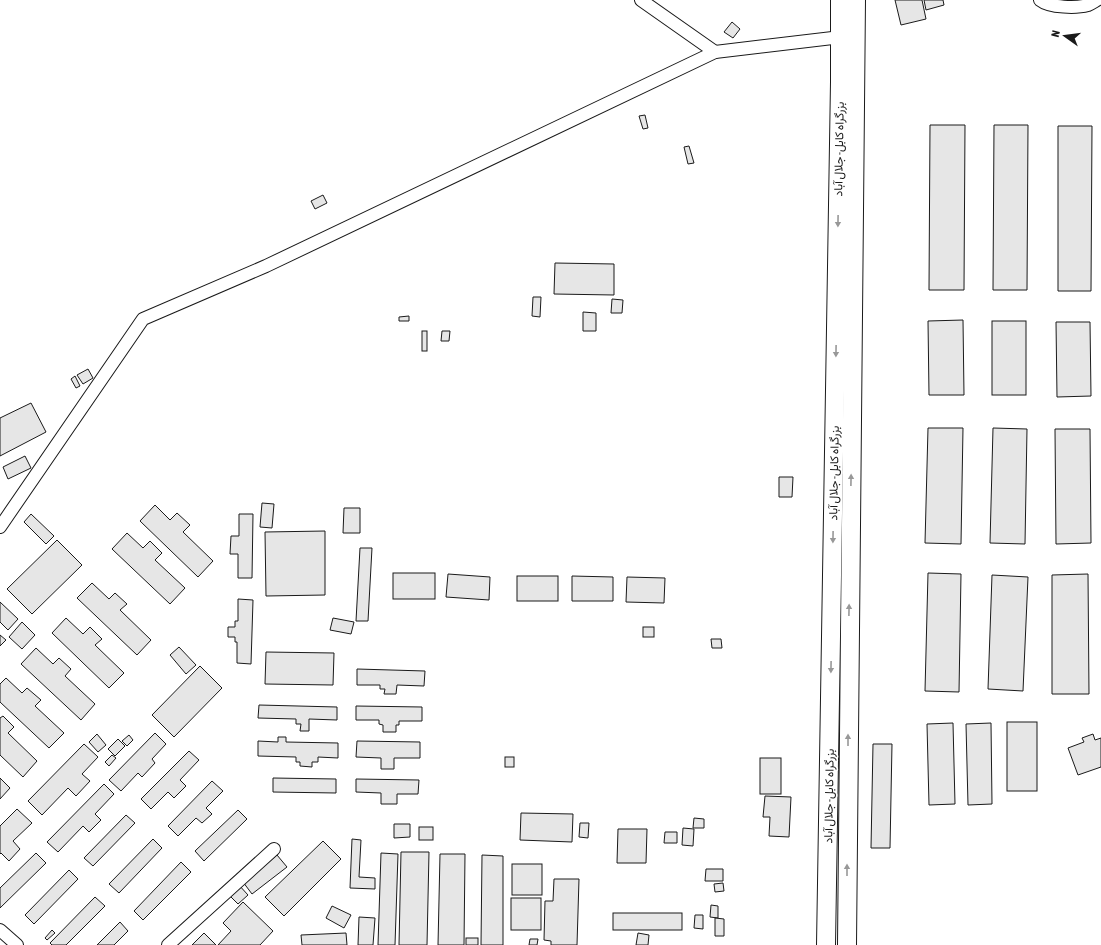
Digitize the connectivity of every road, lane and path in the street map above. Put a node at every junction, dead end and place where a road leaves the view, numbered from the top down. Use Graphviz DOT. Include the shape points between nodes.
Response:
graph roads {
  1 [pos="640,0"];
  2 [pos="1040,0"];
  3 [pos="1097,0"];
  4 [pos="848,7"];
  5 [pos="840,37"];
  6 [pos="715,52"];
  7 [pos="848,82"];
  8 [pos="0,526"];
  9 [pos="848,707"];
  10 [pos="831,708"];
  11 [pos="274,849"];
  12 [pos="0,930"];
  13 [pos="847,943"];
  14 [pos="17,945"];
  15 [pos="168,945"];
  16 [pos="826,945"];
  1 -- 6 [label="street"];
  2 -- 3 [label="street" via="1064,7 1089,5"];
  4 -- 5 [label="highway, بزرگراه کابل- جلال آباد"];
  4 -- 7 [label="highway, بزرگراه کابل- جلال آباد"];
  5 -- 6 [label="street"];
  5 -- 7 [label="highway, بزرگراه کابل- جلال آباد"];
  6 -- 8 [label="street" via="266,266 143,319"];
  9 -- 7 [label="highway, بزرگراه کابل- جلال آباد, one-way"];
  7 -- 10 [label="highway, بزرگراه کابل- جلال آباد, one-way"];
  9 -- 10 [label="highway"];
  13 -- 9 [label="highway, بزرگراه کابل- جلال آباد, one-way"];
  10 -- 16 [label="highway, بزرگراه کابل- جلال آباد"];
  11 -- 15 [label="street"];
  12 -- 14 [label="street"];
}
